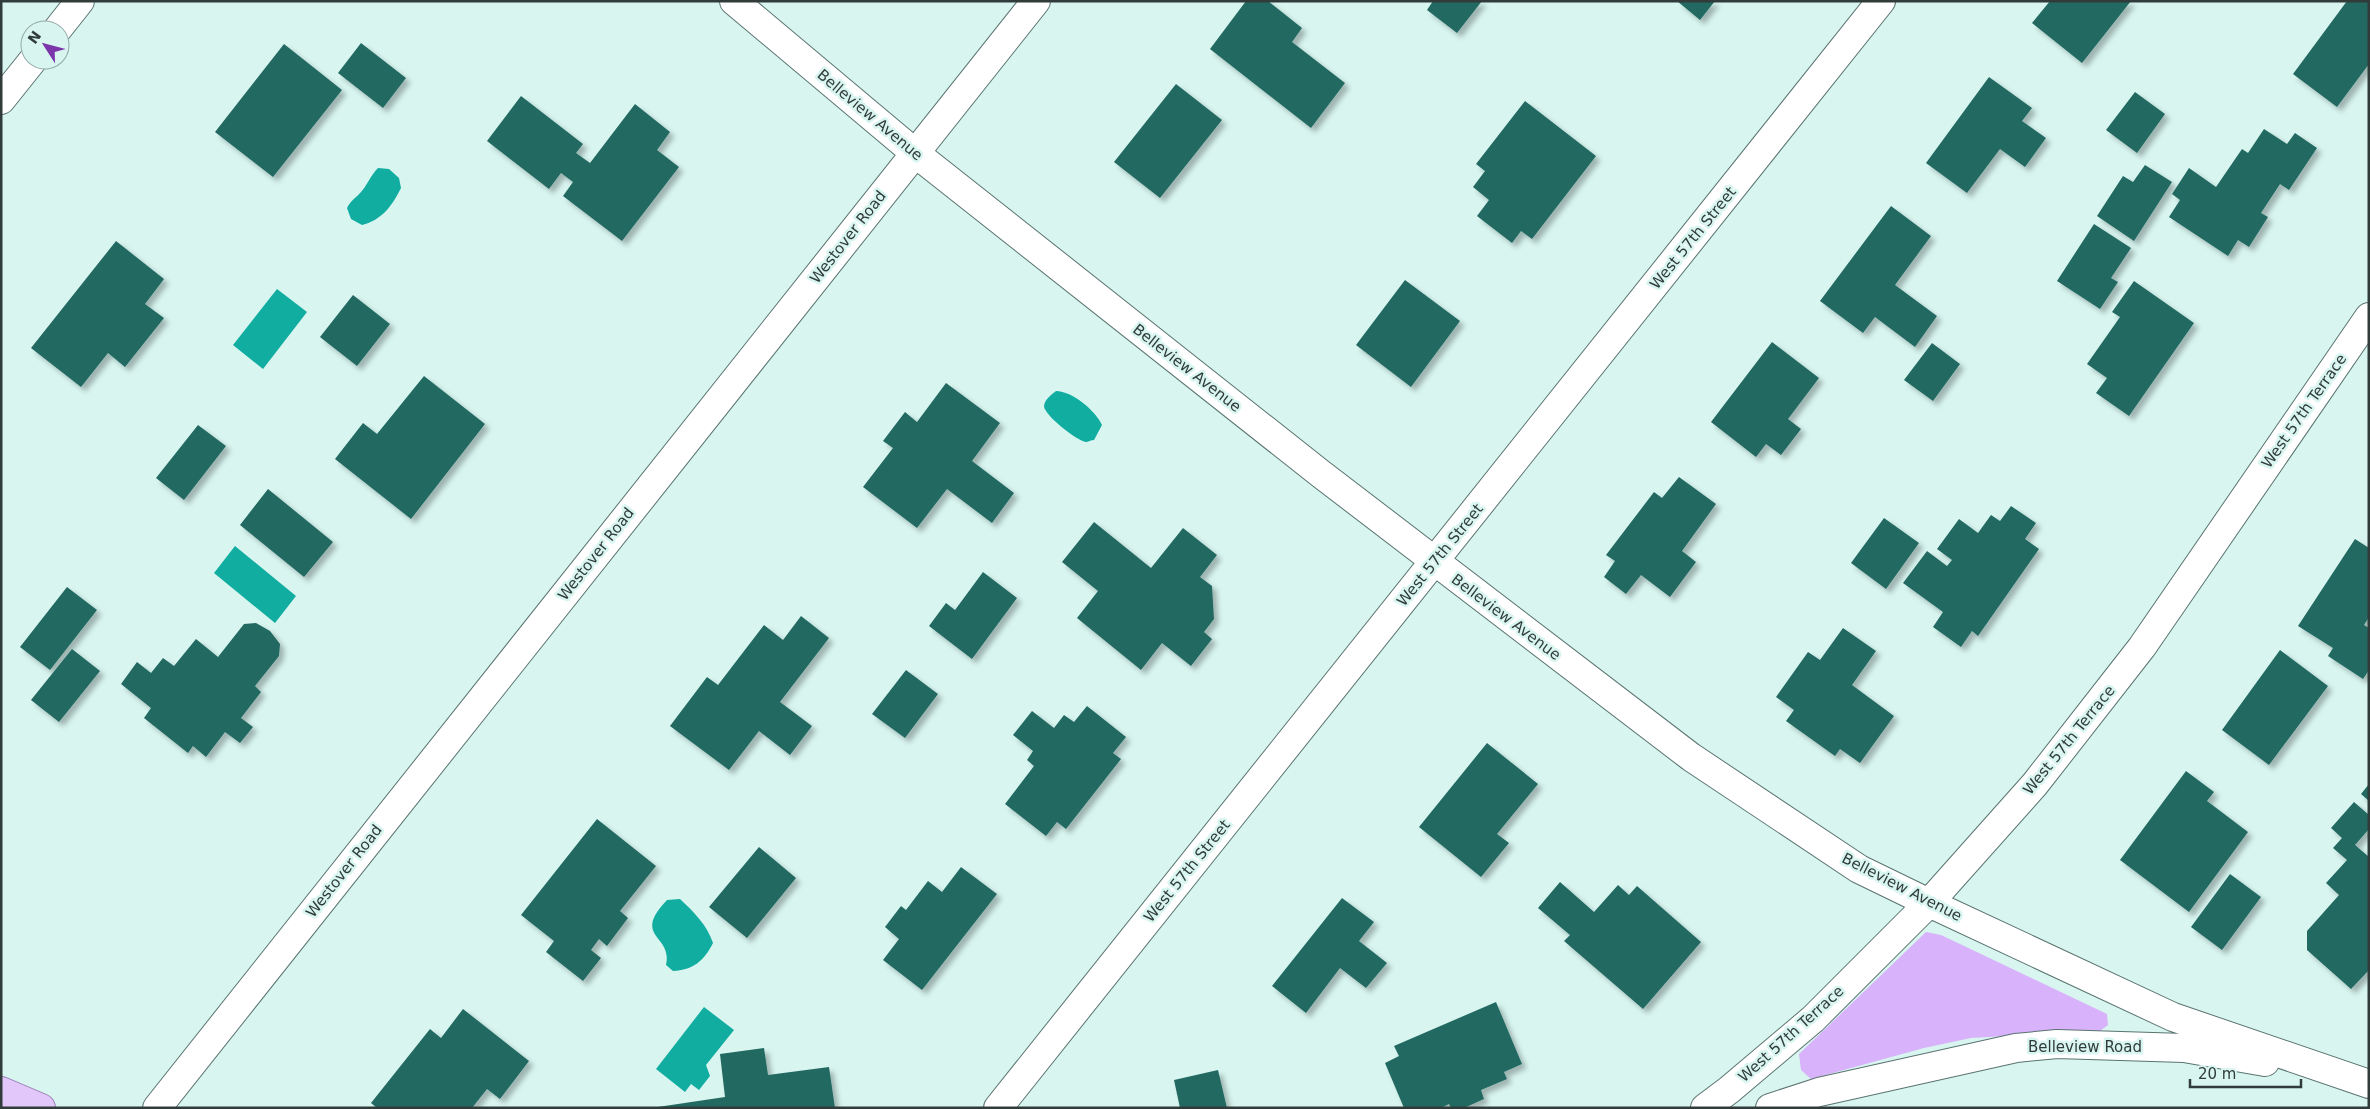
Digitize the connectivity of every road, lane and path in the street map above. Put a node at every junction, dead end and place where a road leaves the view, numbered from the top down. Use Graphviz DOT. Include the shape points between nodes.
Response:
graph roads {
  1 [pos="80,1"];
  2 [pos="734,1"];
  3 [pos="1036,1"];
  4 [pos="1881,1"];
  5 [pos="65,20"];
  6 [pos="25,70"];
  7 [pos="1,100"];
  8 [pos="915,153"];
  9 [pos="2369,317"];
  10 [pos="1435,562"];
  11 [pos="1929,903"];
  12 [pos="2357,1080"];
  13 [pos="1,1091"];
  14 [pos="41,1108"];
  15 [pos="157,1108"];
  16 [pos="998,1108"];
  17 [pos="1705,1108"];
  18 [pos="1770,1108"];
  1 -- 5 [label="street"];
  2 -- 8 [label="street, Belleview Avenue"];
  3 -- 8 [label="street, Westover Road"];
  4 -- 10 [label="street, West 57th Street"];
  6 -- 7 [label="street"];
  8 -- 10 [label="street, Belleview Avenue"];
  8 -- 15 [label="street, Westover Road"];
  9 -- 11 [label="street, West 57th Terrace" via="2142,648 2035,784"];
  10 -- 11 [label="street, Belleview Avenue" via="1691,757 1859,868"];
  10 -- 16 [label="street, West 57th Street"];
  11 -- 12 [label="street, Belleview Avenue" via="2173,1017"];
  11 -- 17 [label="street, West 57th Terrace" via="1813,1019"];
  12 -- 18 [label="street, Belleview Road" via="2184,1048 2056,1044 1997,1052 1819,1092"];
  13 -- 14 [label="main road"];
}
